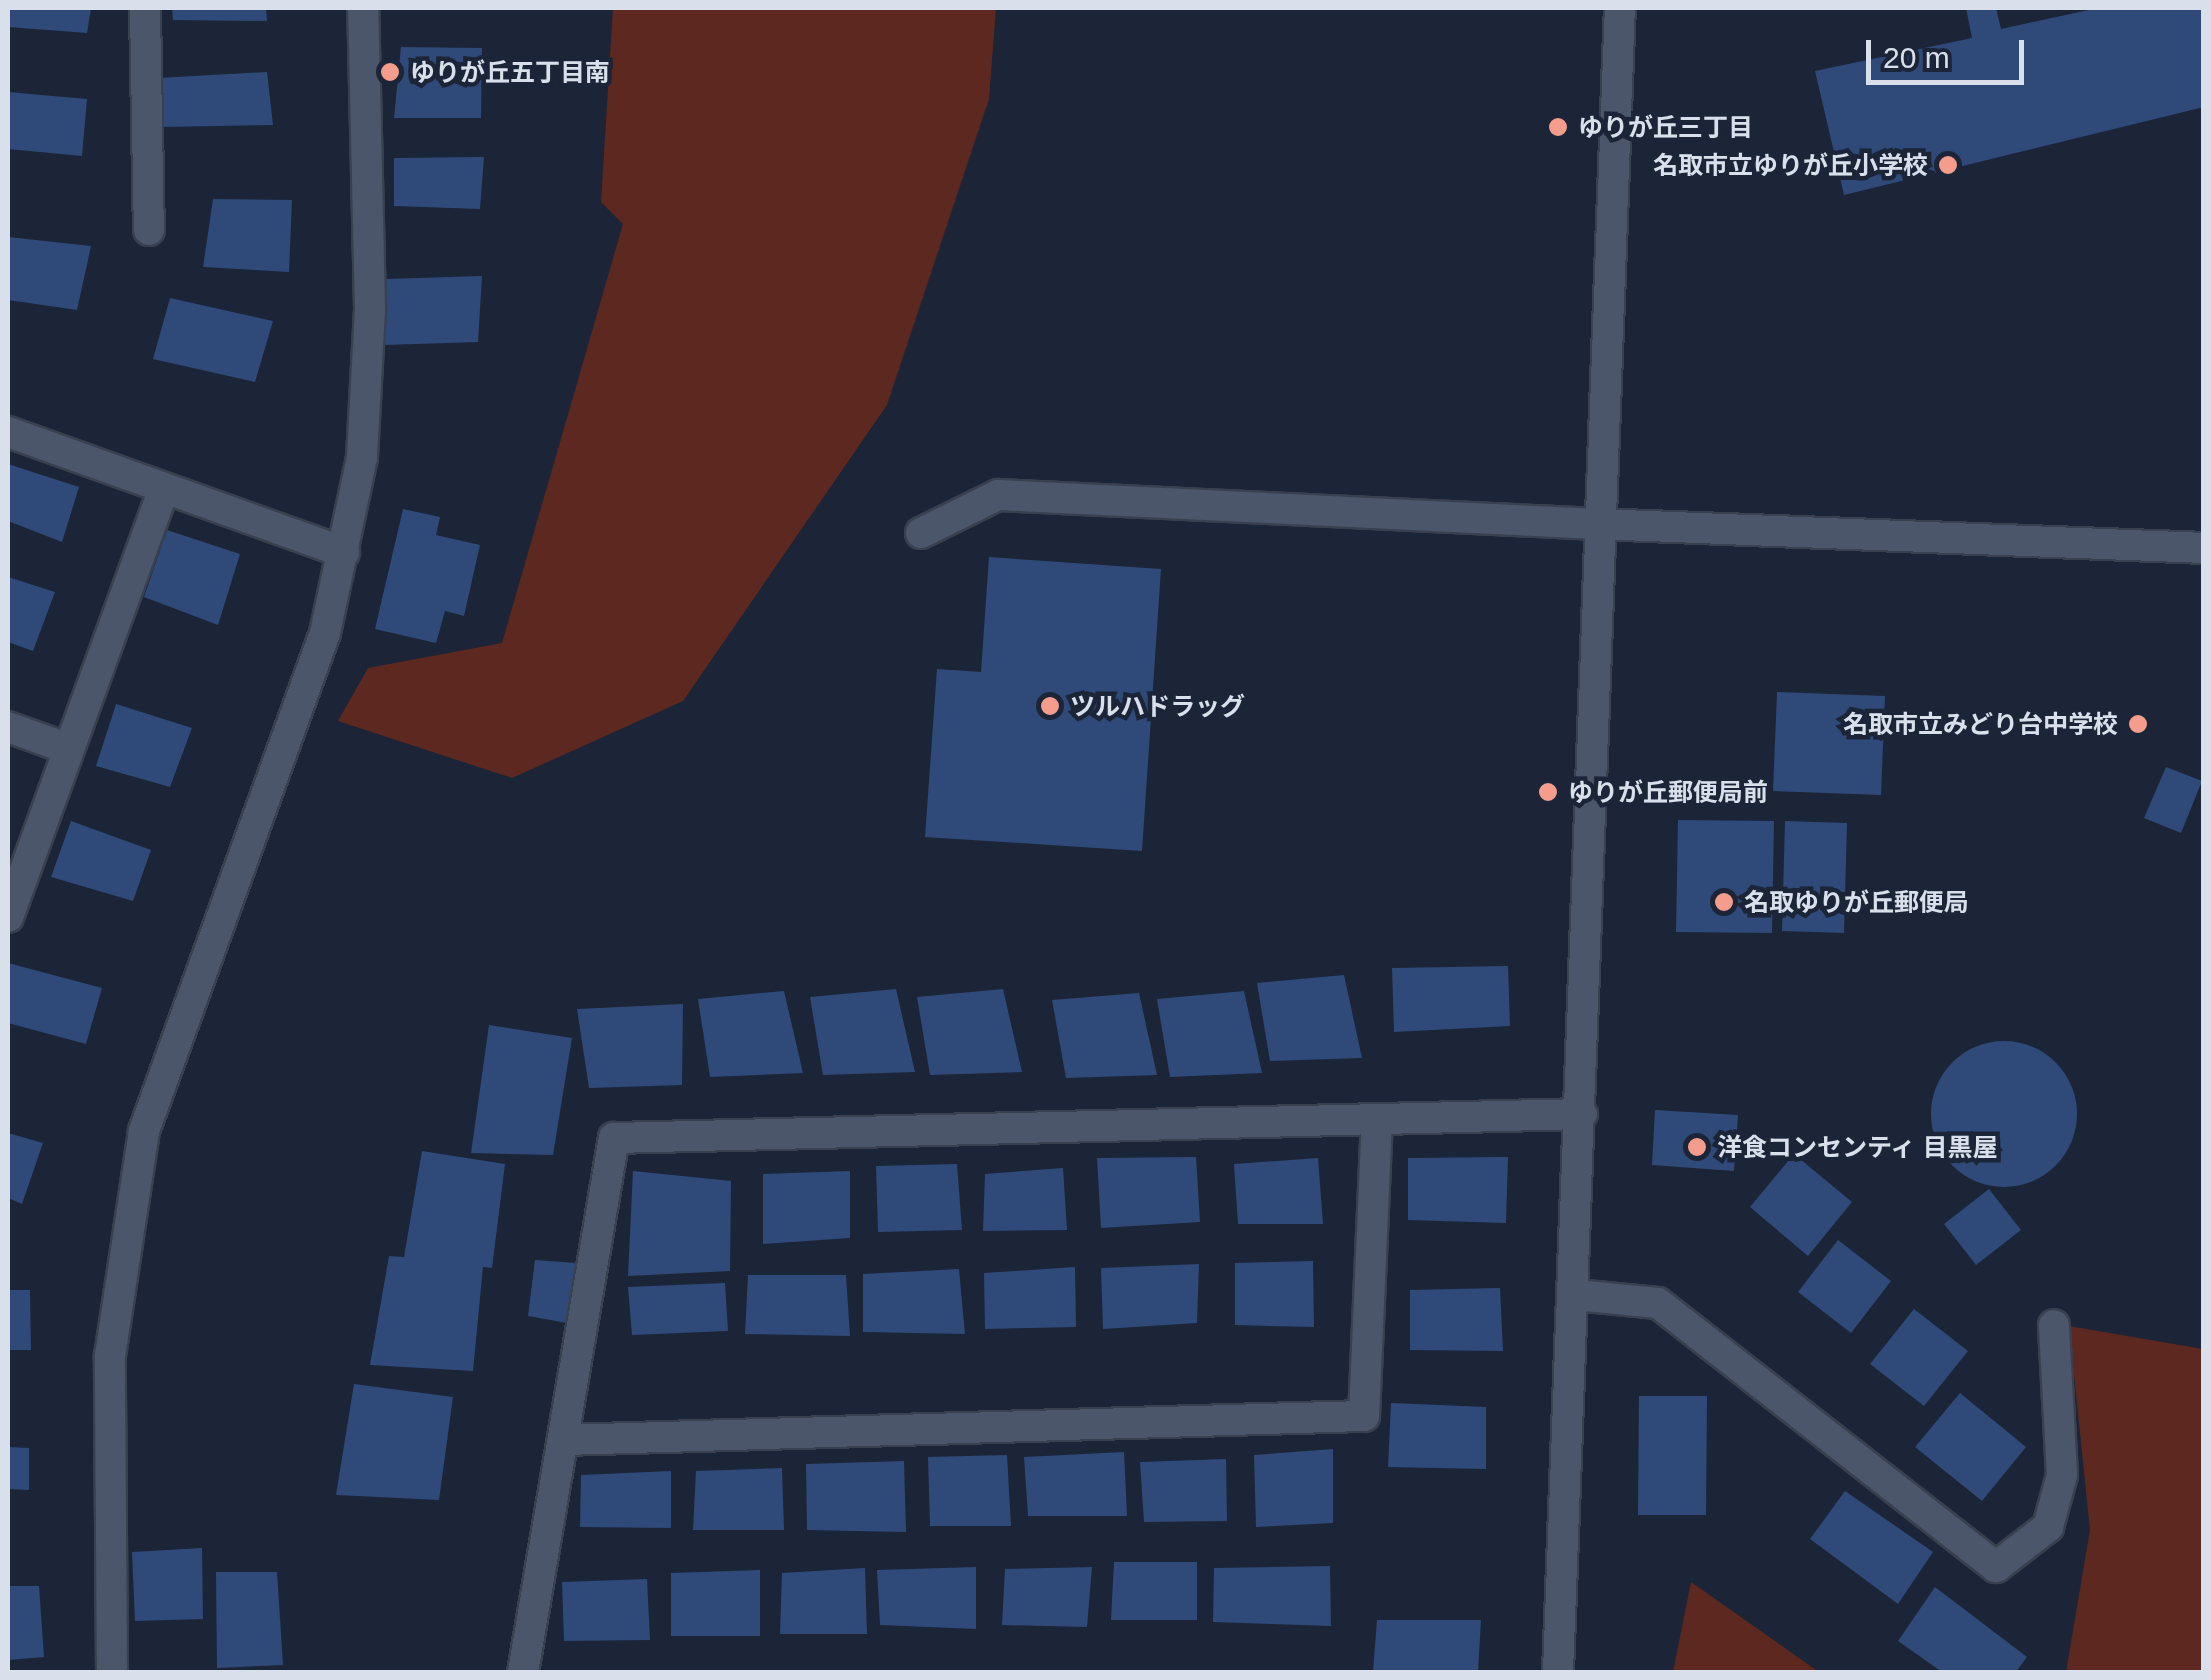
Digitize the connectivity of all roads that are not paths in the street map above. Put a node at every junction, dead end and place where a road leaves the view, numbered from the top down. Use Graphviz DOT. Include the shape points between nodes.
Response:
graph roads {
  1 [pos="146,8"];
  2 [pos="363,8"];
  3 [pos="1620,8"];
  4 [pos="149,230"];
  5 [pos="8,432"];
  6 [pos="163,491"];
  7 [pos="1598,524"];
  8 [pos="921,533"];
  9 [pos="2204,548"];
  10 [pos="344,552"];
  11 [pos="8,727"];
  12 [pos="66,748"];
  13 [pos="8,918"];
  14 [pos="1582,1114"];
  15 [pos="1377,1124"];
  16 [pos="1576,1295"];
  17 [pos="2054,1325"];
  18 [pos="564,1440"];
  19 [pos="112,1672"];
  20 [pos="523,1672"];
  21 [pos="1558,1672"];
  1 -- 4 [label="street"];
  2 -- 10 [label="street" via="370,308 362,458"];
  3 -- 7 [label="street"];
  5 -- 6 [label="street"];
  6 -- 10 [label="street"];
  6 -- 12 [label="street"];
  7 -- 8 [label="street" via="998,495"];
  7 -- 9 [label="street"];
  7 -- 14 [label="street"];
  10 -- 19 [label="street" via="325,633 144,1130 110,1356"];
  11 -- 12 [label="street"];
  12 -- 13 [label="street"];
  14 -- 15 [label="street"];
  14 -- 16 [label="street"];
  15 -- 18 [label="street" via="614,1138"];
  15 -- 18 [label="street" via="1364,1416"];
  16 -- 17 [label="street" via="1658,1304 1996,1567 2048,1527 2062,1476"];
  16 -- 21 [label="street"];
  18 -- 20 [label="street"];
}
